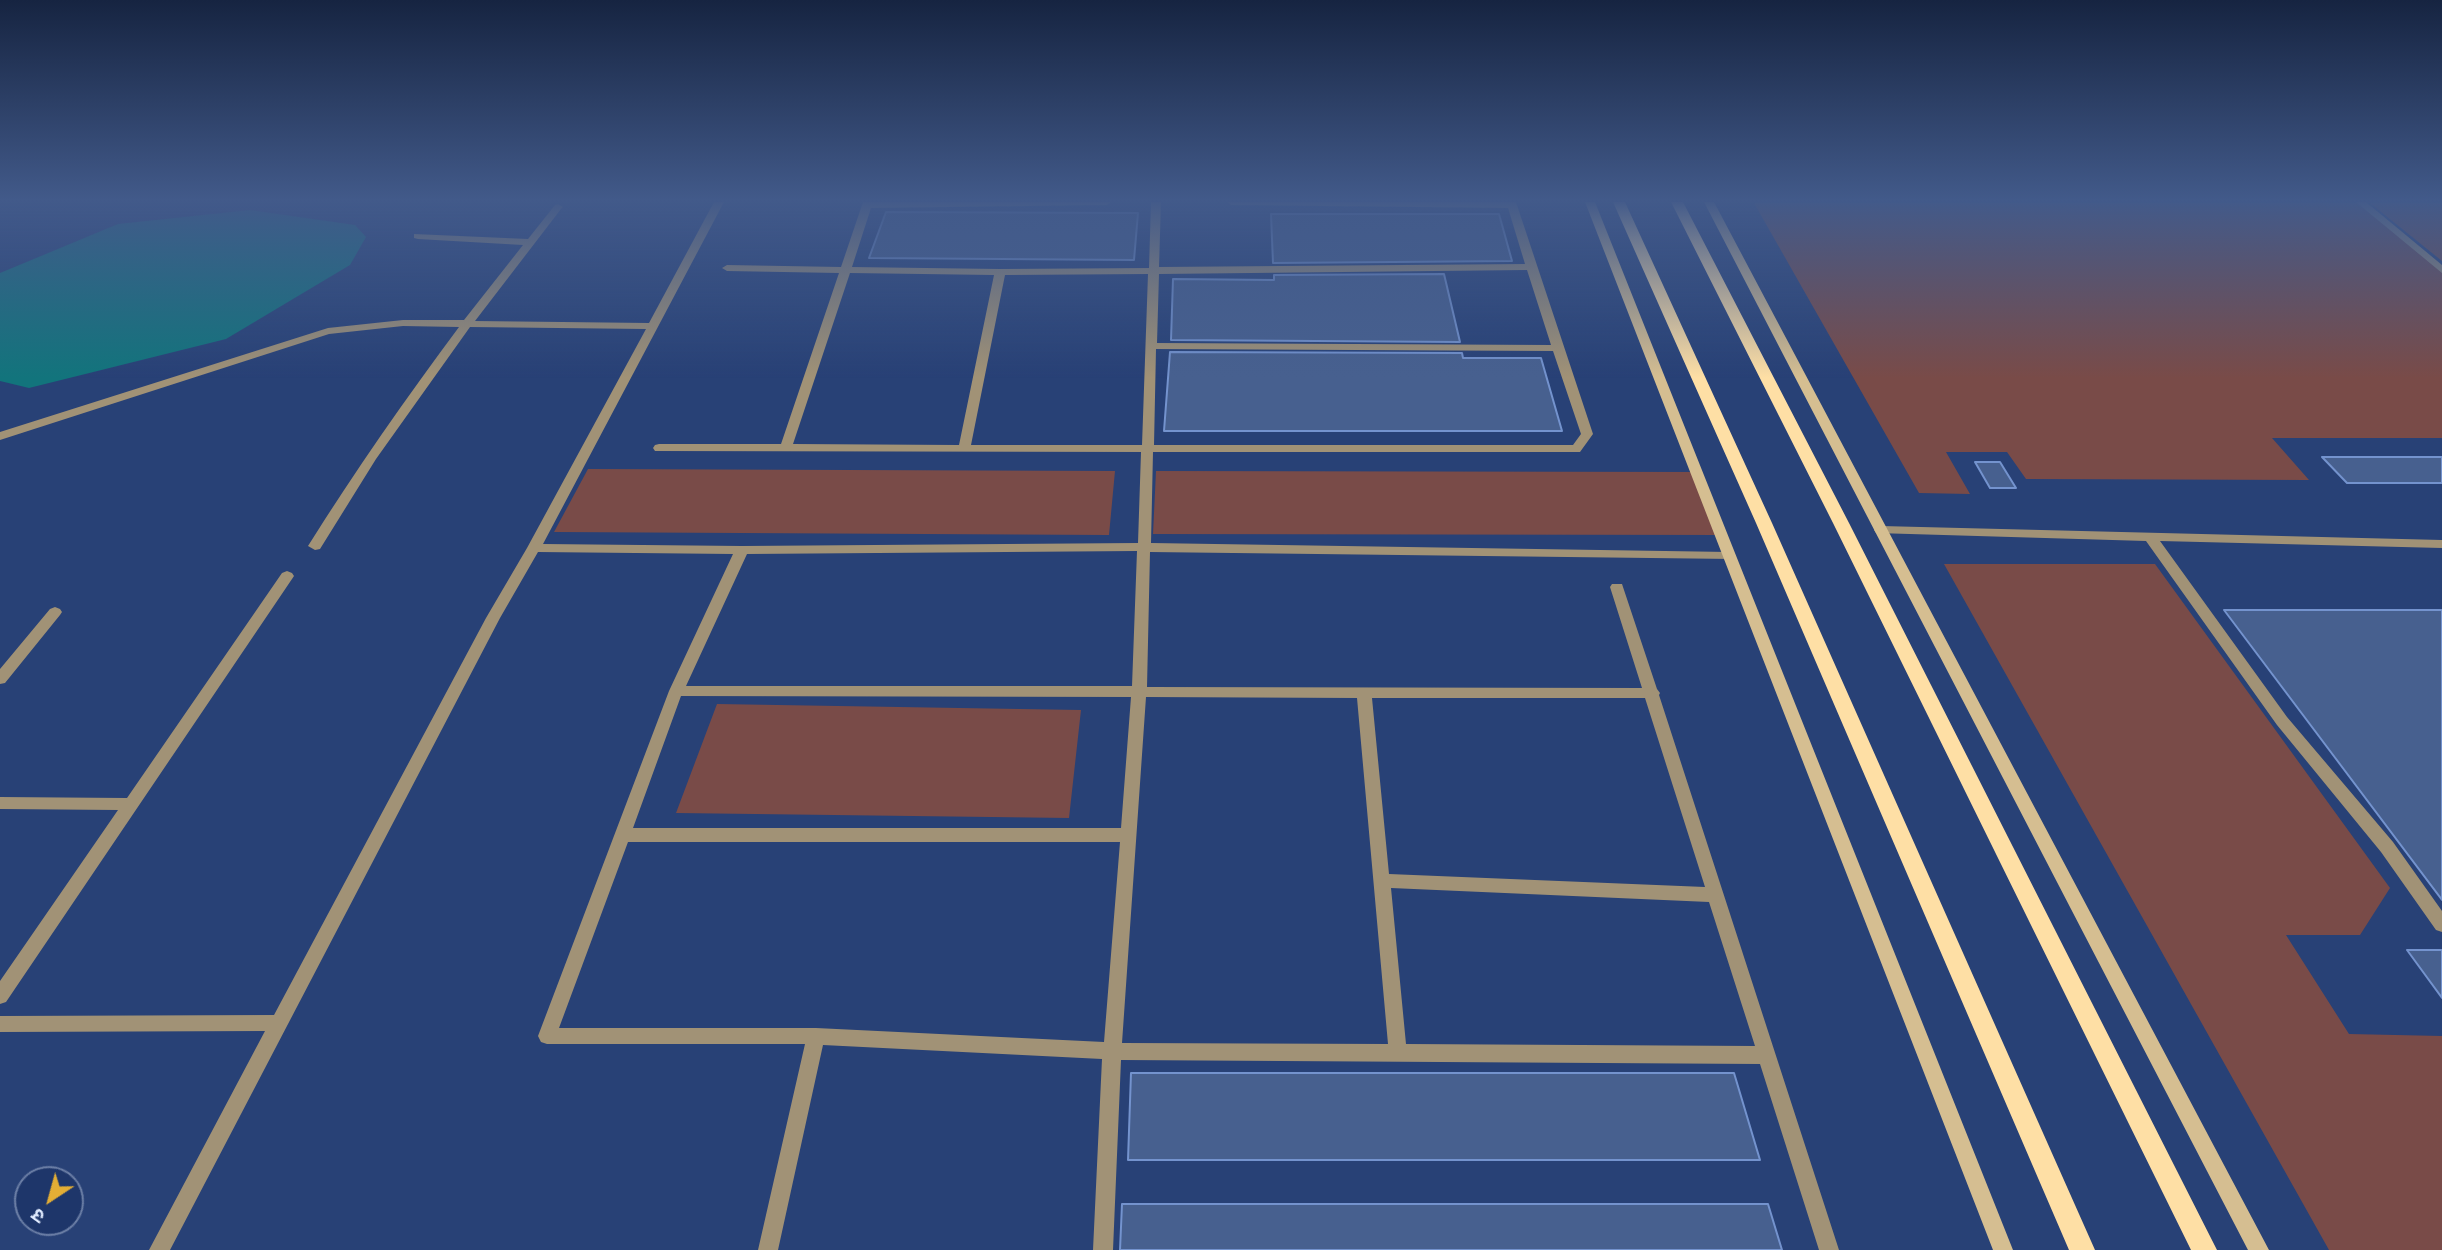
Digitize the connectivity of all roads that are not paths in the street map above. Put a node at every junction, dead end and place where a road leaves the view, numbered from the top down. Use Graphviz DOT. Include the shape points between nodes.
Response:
graph roads {
  1 [pos="516,260"];
  2 [pos="687,260"];
  3 [pos="851,260"];
  4 [pos="1154,260"];
  5 [pos="1532,260"];
  6 [pos="1613,260"];
  7 [pos="1645,260"];
  8 [pos="1707,260"];
  9 [pos="1740,260"];
  10 [pos="1534,267"];
  11 [pos="727,268"];
  12 [pos="848,271"];
  13 [pos="1000,272"];
  14 [pos="1153,272"];
  15 [pos="467,323"];
  16 [pos="652,326"];
  17 [pos="1150,346"];
  18 [pos="1555,348"];
  19 [pos="0,436"];
  20 [pos="965,446"];
  21 [pos="659,448"];
  22 [pos="786,448"];
  23 [pos="1146,448"];
  24 [pos="1881,530"];
  25 [pos="2150,537"];
  26 [pos="2442,544"];
  27 [pos="315,546"];
  28 [pos="1142,547"];
  29 [pos="534,548"];
  30 [pos="742,550"];
  31 [pos="1729,556"];
  32 [pos="288,576"];
  33 [pos="1617,587"];
  34 [pos="55,612"];
  35 [pos="0,679"];
  36 [pos="676,691"];
  37 [pos="1139,692"];
  38 [pos="1364,693"];
  39 [pos="1653,693"];
  40 [pos="0,803"];
  41 [pos="133,804"];
  42 [pos="622,835"];
  43 [pos="1129,835"];
  44 [pos="1382,881"];
  45 [pos="1715,895"];
  46 [pos="2442,925"];
  47 [pos="0,996"];
  48 [pos="278,1023"];
  49 [pos="0,1024"];
  50 [pos="816,1036"];
  51 [pos="1112,1051"];
  52 [pos="1398,1052"];
  53 [pos="1767,1055"];
  54 [pos="159,1250"];
  55 [pos="768,1250"];
  56 [pos="1103,1250"];
  57 [pos="1829,1250"];
  58 [pos="2003,1250"];
  59 [pos="2082,1250"];
  60 [pos="2204,1250"];
  61 [pos="2259,1250"];
  1 -- 15 [label="street"];
  2 -- 16 [label="street"];
  3 -- 12 [label="street"];
  4 -- 14 [label="street"];
  5 -- 10 [label="street"];
  6 -- 31 [label="street"];
  7 -- 59 [label="main road"];
  8 -- 60 [label="main road"];
  9 -- 24 [label="street"];
  10 -- 14 [label="street"];
  10 -- 18 [label="street"];
  11 -- 12 [label="street"];
  12 -- 13 [label="street"];
  12 -- 22 [label="street"];
  13 -- 14 [label="street"];
  13 -- 20 [label="street"];
  14 -- 17 [label="street"];
  15 -- 16 [label="street"];
  15 -- 19 [label="street" via="403,323 328,331"];
  15 -- 27 [label="street"];
  16 -- 29 [label="street"];
  17 -- 18 [label="street"];
  17 -- 23 [label="street"];
  18 -- 23 [label="street" via="1587,434 1576,449"];
  20 -- 22 [label="street"];
  20 -- 23 [label="street"];
  21 -- 22 [label="street"];
  23 -- 28 [label="street"];
  24 -- 25 [label="street"];
  24 -- 61 [label="street"];
  25 -- 26 [label="street"];
  25 -- 46 [label="street" via="2282,721 2387,848"];
  28 -- 30 [label="street"];
  28 -- 31 [label="street"];
  28 -- 37 [label="street"];
  29 -- 30 [label="street"];
  29 -- 48 [label="street"];
  30 -- 36 [label="street"];
  31 -- 58 [label="street"];
  32 -- 41 [label="street"];
  33 -- 39 [label="street"];
  34 -- 35 [label="street"];
  36 -- 37 [label="street"];
  36 -- 42 [label="street"];
  37 -- 38 [label="street"];
  37 -- 43 [label="street"];
  38 -- 39 [label="street"];
  38 -- 44 [label="street"];
  39 -- 45 [label="street"];
  40 -- 41 [label="street"];
  41 -- 47 [label="street"];
  42 -- 43 [label="street"];
  42 -- 50 [label="street" via="547,1036"];
  43 -- 51 [label="street"];
  44 -- 45 [label="street"];
  44 -- 52 [label="street"];
  45 -- 53 [label="street"];
  48 -- 49 [label="street"];
  48 -- 54 [label="street"];
  50 -- 51 [label="street"];
  50 -- 55 [label="street"];
  51 -- 52 [label="street"];
  51 -- 56 [label="street"];
  52 -- 53 [label="street"];
  53 -- 57 [label="street"];
}
